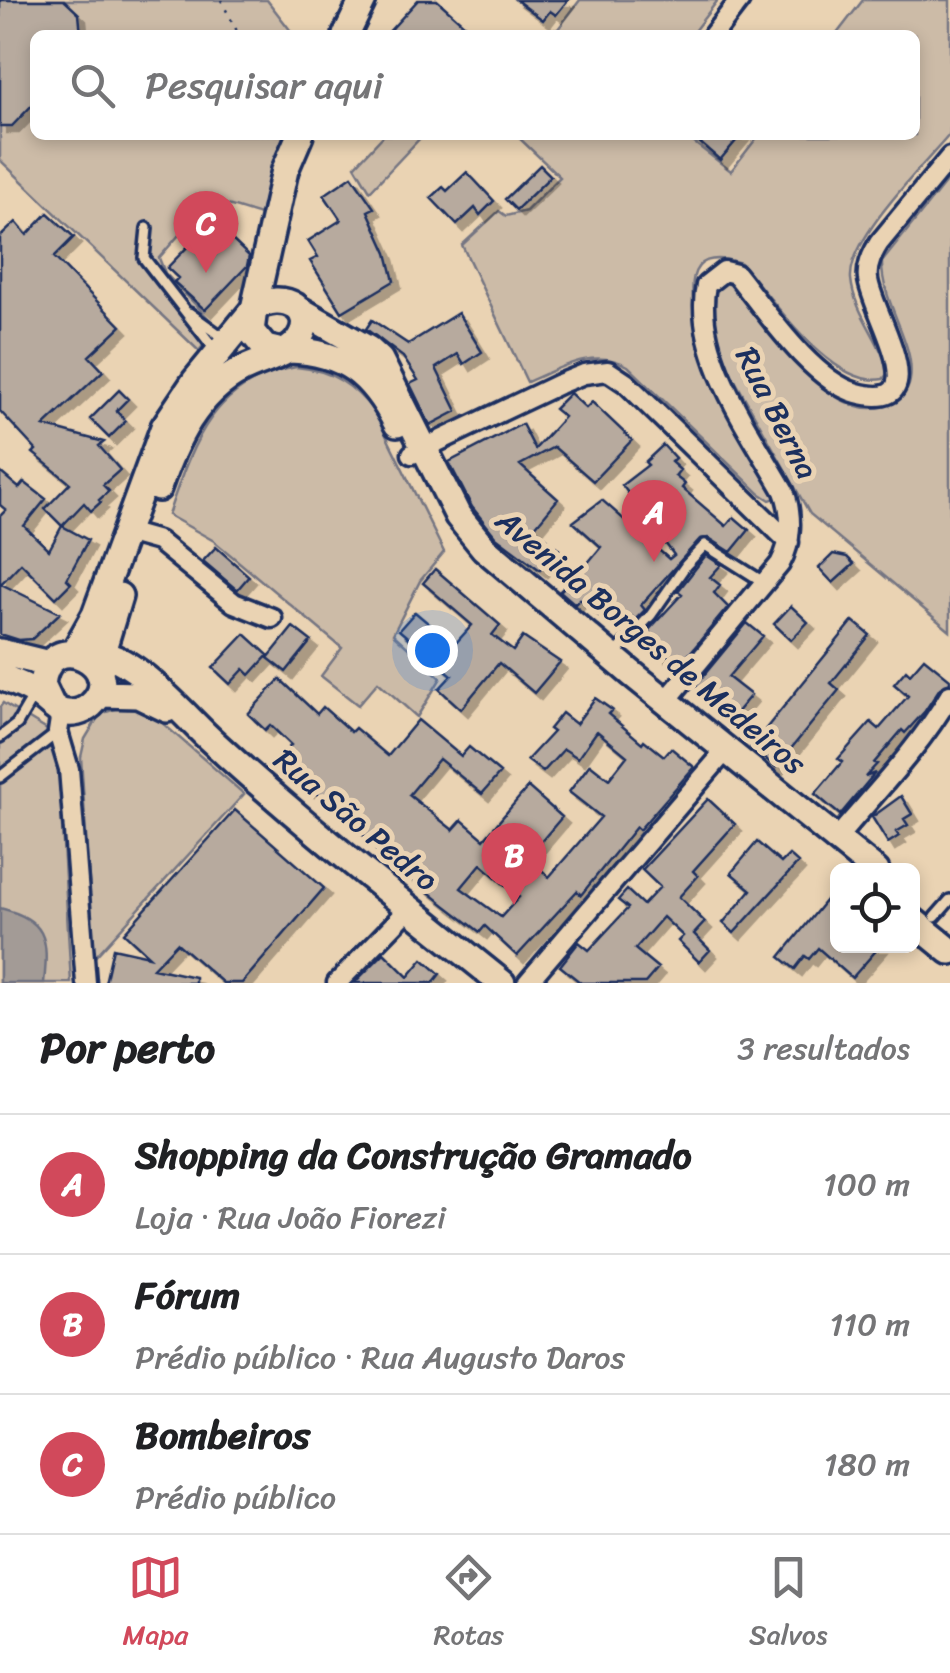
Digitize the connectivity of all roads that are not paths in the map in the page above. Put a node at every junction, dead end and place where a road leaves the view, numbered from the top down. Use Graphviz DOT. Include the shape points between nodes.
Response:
graph roads {
  1 [pos="363,0"];
  2 [pos="740,0"];
  3 [pos="348,30"];
  4 [pos="718,30"];
  5 [pos="298,140"];
  6 [pos="950,157"];
  7 [pos="275,221"];
  8 [pos="147,228"];
  9 [pos="292,305"];
  10 [pos="180,306"];
  11 [pos="254,309"];
  12 [pos="223,347"];
  13 [pos="286,351"];
  14 [pos="419,451"];
  15 [pos="134,534"];
  16 [pos="789,542"];
  17 [pos="765,583"];
  18 [pos="272,618"];
  19 [pos="0,652"];
  20 [pos="622,672"];
  21 [pos="0,676"];
  22 [pos="75,684"];
  23 [pos="950,695"];
  24 [pos="667,700"];
  25 [pos="0,737"];
  26 [pos="216,744"];
  27 [pos="722,755"];
  28 [pos="68,770"];
  29 [pos="0,778"];
  30 [pos="837,838"];
  31 [pos="843,863"];
  32 [pos="867,863"];
  33 [pos="920,907"];
  34 [pos="410,908"];
  35 [pos="940,926"];
  36 [pos="86,983"];
  37 [pos="337,983"];
  38 [pos="502,983"];
  39 [pos="528,983"];
  1 -- 3 [label="main road"];
  2 -- 4 [label="street"];
  5 -- 7 [label="main road"];
  6 -- 16 [label="street, Rua Berna" via="870,258 873,303 900,374 887,394 851,392 833,382 736,274 724,271 706,284 710,346 784,491"];
  7 -- 9 [label="main road"];
  7 -- 11 [label="main road"];
  8 -- 10 [label="lane" via="144,258"];
  9 -- 11 [label="main road" via="264,301"];
  9 -- 13 [label="main road" via="304,330"];
  9 -- 14 [label="main road, Avenida Borges de Medeiros" via="380,360"];
  10 -- 12 [label="lane"];
  10 -- 12 [label="lane"];
  11 -- 12 [label="main road"];
  11 -- 13 [label="main road" via="250,321 257,341"];
  12 -- 15 [label="main road" via="164,427"];
  13 -- 14 [label="main road, Avenida Borges de Medeiros" via="318,351 346,362"];
  13 -- 15 [label="main road" via="238,372 202,402"];
  14 -- 16 [label="street" via="559,384 608,370"];
  14 -- 20 [label="main road, Avenida Borges de Medeiros" via="470,556"];
  15 -- 18 [label="street" via="158,541 234,603"];
  15 -- 22 [label="main road" via="95,615"];
  15 -- 22 [label="main road" via="111,619 113,650"];
  16 -- 17 [label="street"];
  17 -- 20 [label="lane" via="704,545 651,615"];
  17 -- 24 [label="street"];
  19 -- 22 [label="main road"];
  20 -- 24 [label="main road, Avenida Borges de Medeiros"];
  20 -- 27 [label="main road, Avenida Borges de Medeiros"];
  21 -- 22 [label="main road"];
  22 -- 25 [label="lane"];
  22 -- 26 [label="main road, Rua São Pedro"];
  22 -- 26 [label="main road, Rua São Pedro" via="151,699"];
  22 -- 28 [label="street"];
  22 -- 28 [label="street"];
  22 -- 29 [label="lane"];
  23 -- 30 [label="street"];
  24 -- 27 [label="main road, Avenida Borges de Medeiros"];
  26 -- 34 [label="main road, Rua São Pedro"];
  27 -- 30 [label="main road, Avenida Borges de Medeiros"];
  27 -- 31 [label="main road, Avenida Borges de Medeiros"];
  27 -- 39 [label="street"];
  28 -- 36 [label="street"];
  30 -- 32 [label="main road, Avenida Borges de Medeiros"];
  33 -- 35 [label="main road"];
  34 -- 37 [label="street"];
  34 -- 38 [label="main road, Rua São Pedro"];
}
